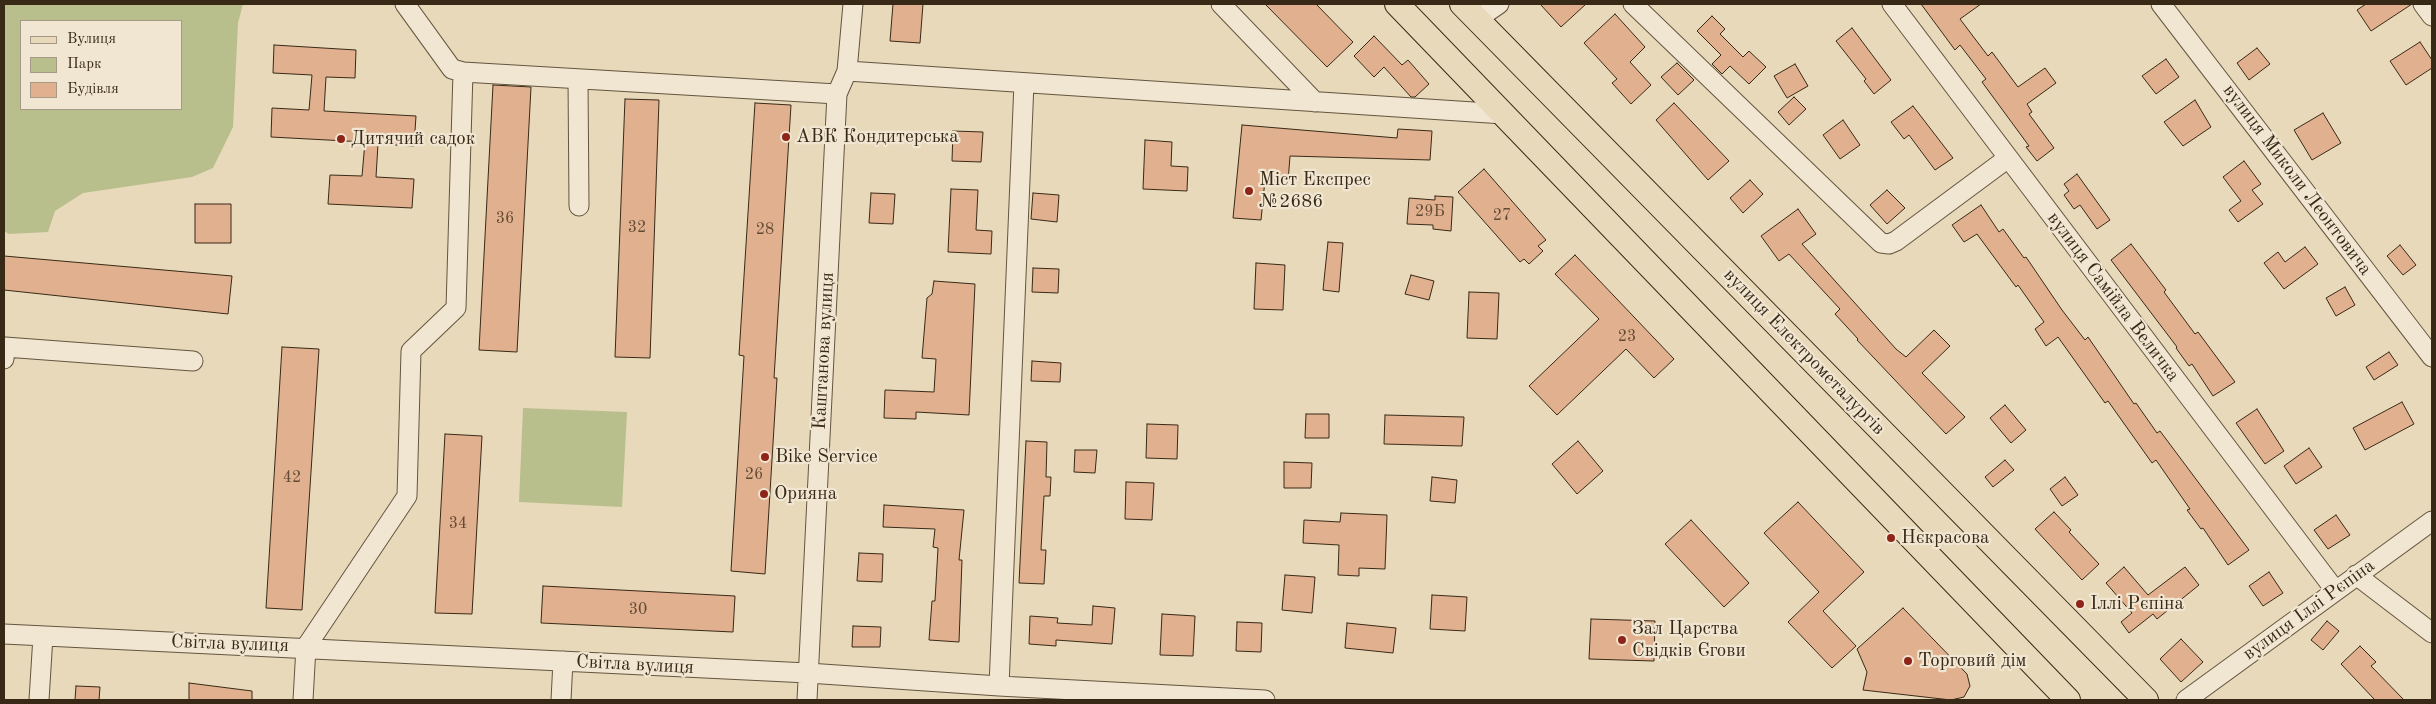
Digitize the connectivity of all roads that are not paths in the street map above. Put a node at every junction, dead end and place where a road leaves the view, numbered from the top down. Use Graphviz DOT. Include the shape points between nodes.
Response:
graph roads {
  1 [pos="405,4"];
  2 [pos="853,4"];
  3 [pos="1221,4"];
  4 [pos="1397,4"];
  5 [pos="1500,4"];
  6 [pos="1633,4"];
  7 [pos="1892,4"];
  8 [pos="2161,4"];
  9 [pos="2423,4"];
  10 [pos="1470,11"];
  11 [pos="2432,16"];
  12 [pos="847,71"];
  13 [pos="463,72"];
  14 [pos="578,79"];
  15 [pos="1024,83"];
  16 [pos="837,94"];
  17 [pos="1316,102"];
  18 [pos="1504,114"];
  19 [pos="2008,158"];
  20 [pos="579,206"];
  21 [pos="2432,357"];
  22 [pos="4,359"];
  23 [pos="193,361"];
  24 [pos="2432,521"];
  25 [pos="2356,575"];
  26 [pos="2335,590"];
  27 [pos="2432,633"];
  28 [pos="4,634"];
  29 [pos="43,636"];
  30 [pos="306,647"];
  31 [pos="563,662"];
  32 [pos="808,673"];
  33 [pos="999,686"];
  34 [pos="2134,696"];
  35 [pos="39,700"];
  36 [pos="303,700"];
  37 [pos="561,700"];
  38 [pos="807,700"];
  39 [pos="1265,700"];
  40 [pos="2068,700"];
  41 [pos="2186,700"];
  1 -- 13 [label="street" via="452,69"];
  2 -- 12 [label="street, Каштанова вулиця"];
  3 -- 17 [label="street"];
  4 -- 18 [label="main road"];
  5 -- 10 [label="street"];
  6 -- 19 [label="street" via="1881,243 1896,241"];
  7 -- 19 [label="street, вулиця Самійла Величка"];
  8 -- 21 [label="street, вулиця Миколи Леонтовича"];
  9 -- 11 [label="street"];
  10 -- 34 [label="main road, вулиця Електрометалургів"];
  12 -- 15 [label="street"];
  12 -- 16 [label="street, Каштанова вулиця"];
  13 -- 14 [label="street"];
  13 -- 30 [label="street" via="456,308 411,351 407,496"];
  14 -- 16 [label="street"];
  14 -- 20 [label="street"];
  15 -- 17 [label="street"];
  15 -- 33 [label="street"];
  16 -- 32 [label="street, Каштанова вулиця"];
  17 -- 18 [label="street"];
  18 -- 40 [label="main road"];
  19 -- 26 [label="street, вулиця Самійла Величка"];
  22 -- 23 [label="street" via="5,347"];
  24 -- 25 [label="street, вулиця Іллі Рєпіна"];
  25 -- 26 [label="street, вулиця Іллі Рєпіна"];
  25 -- 27 [label="street"];
  26 -- 41 [label="street, вулиця Іллі Рєпіна"];
  28 -- 29 [label="street, Світла вулиця"];
  29 -- 30 [label="street, Світла вулиця"];
  29 -- 35 [label="street"];
  30 -- 31 [label="street, Світла вулиця"];
  30 -- 36 [label="street"];
  31 -- 32 [label="street, Світла вулиця"];
  31 -- 37 [label="street"];
  32 -- 33 [label="street, Світла вулиця"];
  32 -- 38 [label="street, Каштанова вулиця"];
  33 -- 39 [label="street, Світла вулиця"];
}
